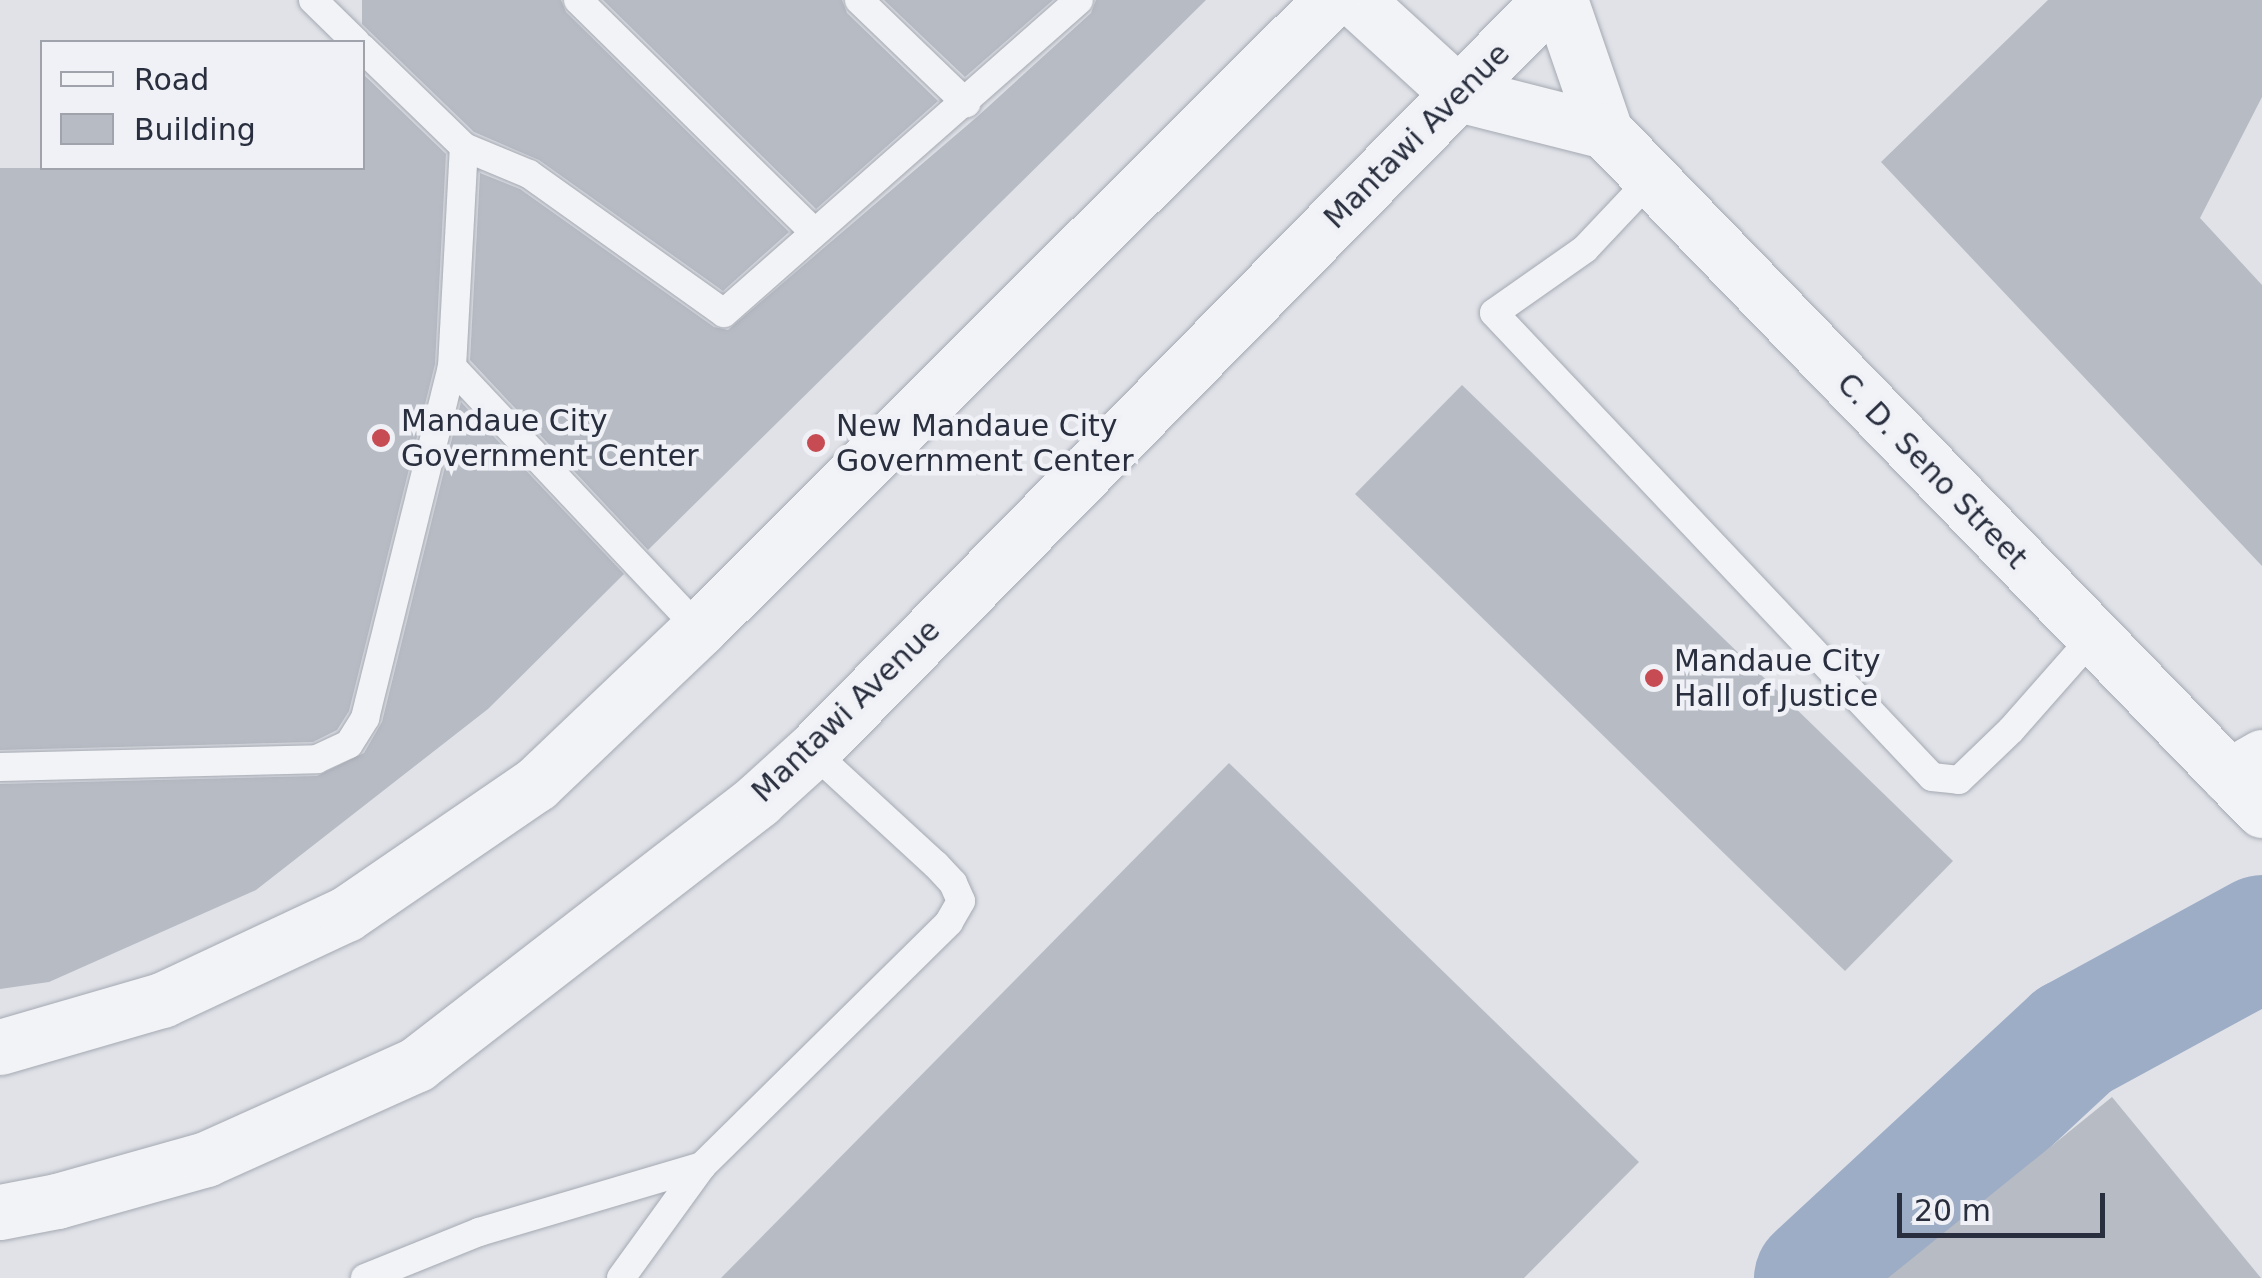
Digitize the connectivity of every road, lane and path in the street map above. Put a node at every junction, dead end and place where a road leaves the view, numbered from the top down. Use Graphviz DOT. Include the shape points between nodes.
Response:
graph roads {
  1 [pos="313,0"];
  2 [pos="578,0"];
  3 [pos="859,0"];
  4 [pos="1078,0"];
  5 [pos="1331,0"];
  6 [pos="1356,0"];
  7 [pos="1550,0"];
  8 [pos="1560,0"];
  9 [pos="354,40"];
  10 [pos="365,51"];
  11 [pos="1459,94"];
  12 [pos="966,103"];
  13 [pos="1605,131"];
  14 [pos="464,148"];
  15 [pos="1649,180"];
  16 [pos="812,230"];
  17 [pos="452,367"];
  18 [pos="699,629"];
  19 [pos="2093,636"];
  20 [pos="812,751"];
  21 [pos="0,767"];
  22 [pos="2251,781"];
  23 [pos="0,1047"];
  24 [pos="702,1166"];
  25 [pos="0,1212"];
  26 [pos="365,1278"];
  27 [pos="620,1278"];
  1 -- 9 [label="lane"];
  2 -- 16 [label="lane"];
  3 -- 12 [label="lane"];
  4 -- 12 [label="lane"];
  5 -- 18 [label="street"];
  6 -- 11 [label="street"];
  7 -- 11 [label="street, Mantawi Avenue"];
  8 -- 13 [label="street, C. D. Seno Street"];
  10 -- 14 [label="lane"];
  11 -- 13 [label="street"];
  11 -- 20 [label="street, Mantawi Avenue"];
  12 -- 16 [label="lane"];
  13 -- 15 [label="street, C. D. Seno Street"];
  14 -- 16 [label="lane" via="529,174 724,313"];
  14 -- 17 [label="lane"];
  15 -- 19 [label="street, C. D. Seno Street"];
  15 -- 19 [label="lane" via="1584,248 1494,313 1932,777 1959,780"];
  17 -- 18 [label="lane"];
  17 -- 21 [label="lane" via="365,718 348,744 318,759"];
  18 -- 23 [label="street" via="536,784 346,914 162,1000"];
  19 -- 22 [label="street, C. D. Seno Street"];
  20 -- 24 [label="lane" via="936,865 960,901 949,922"];
  20 -- 25 [label="street, Mantawi Avenue" via="418,1064 206,1160"];
  24 -- 26 [label="lane" via="479,1232"];
  24 -- 27 [label="lane"];
}
